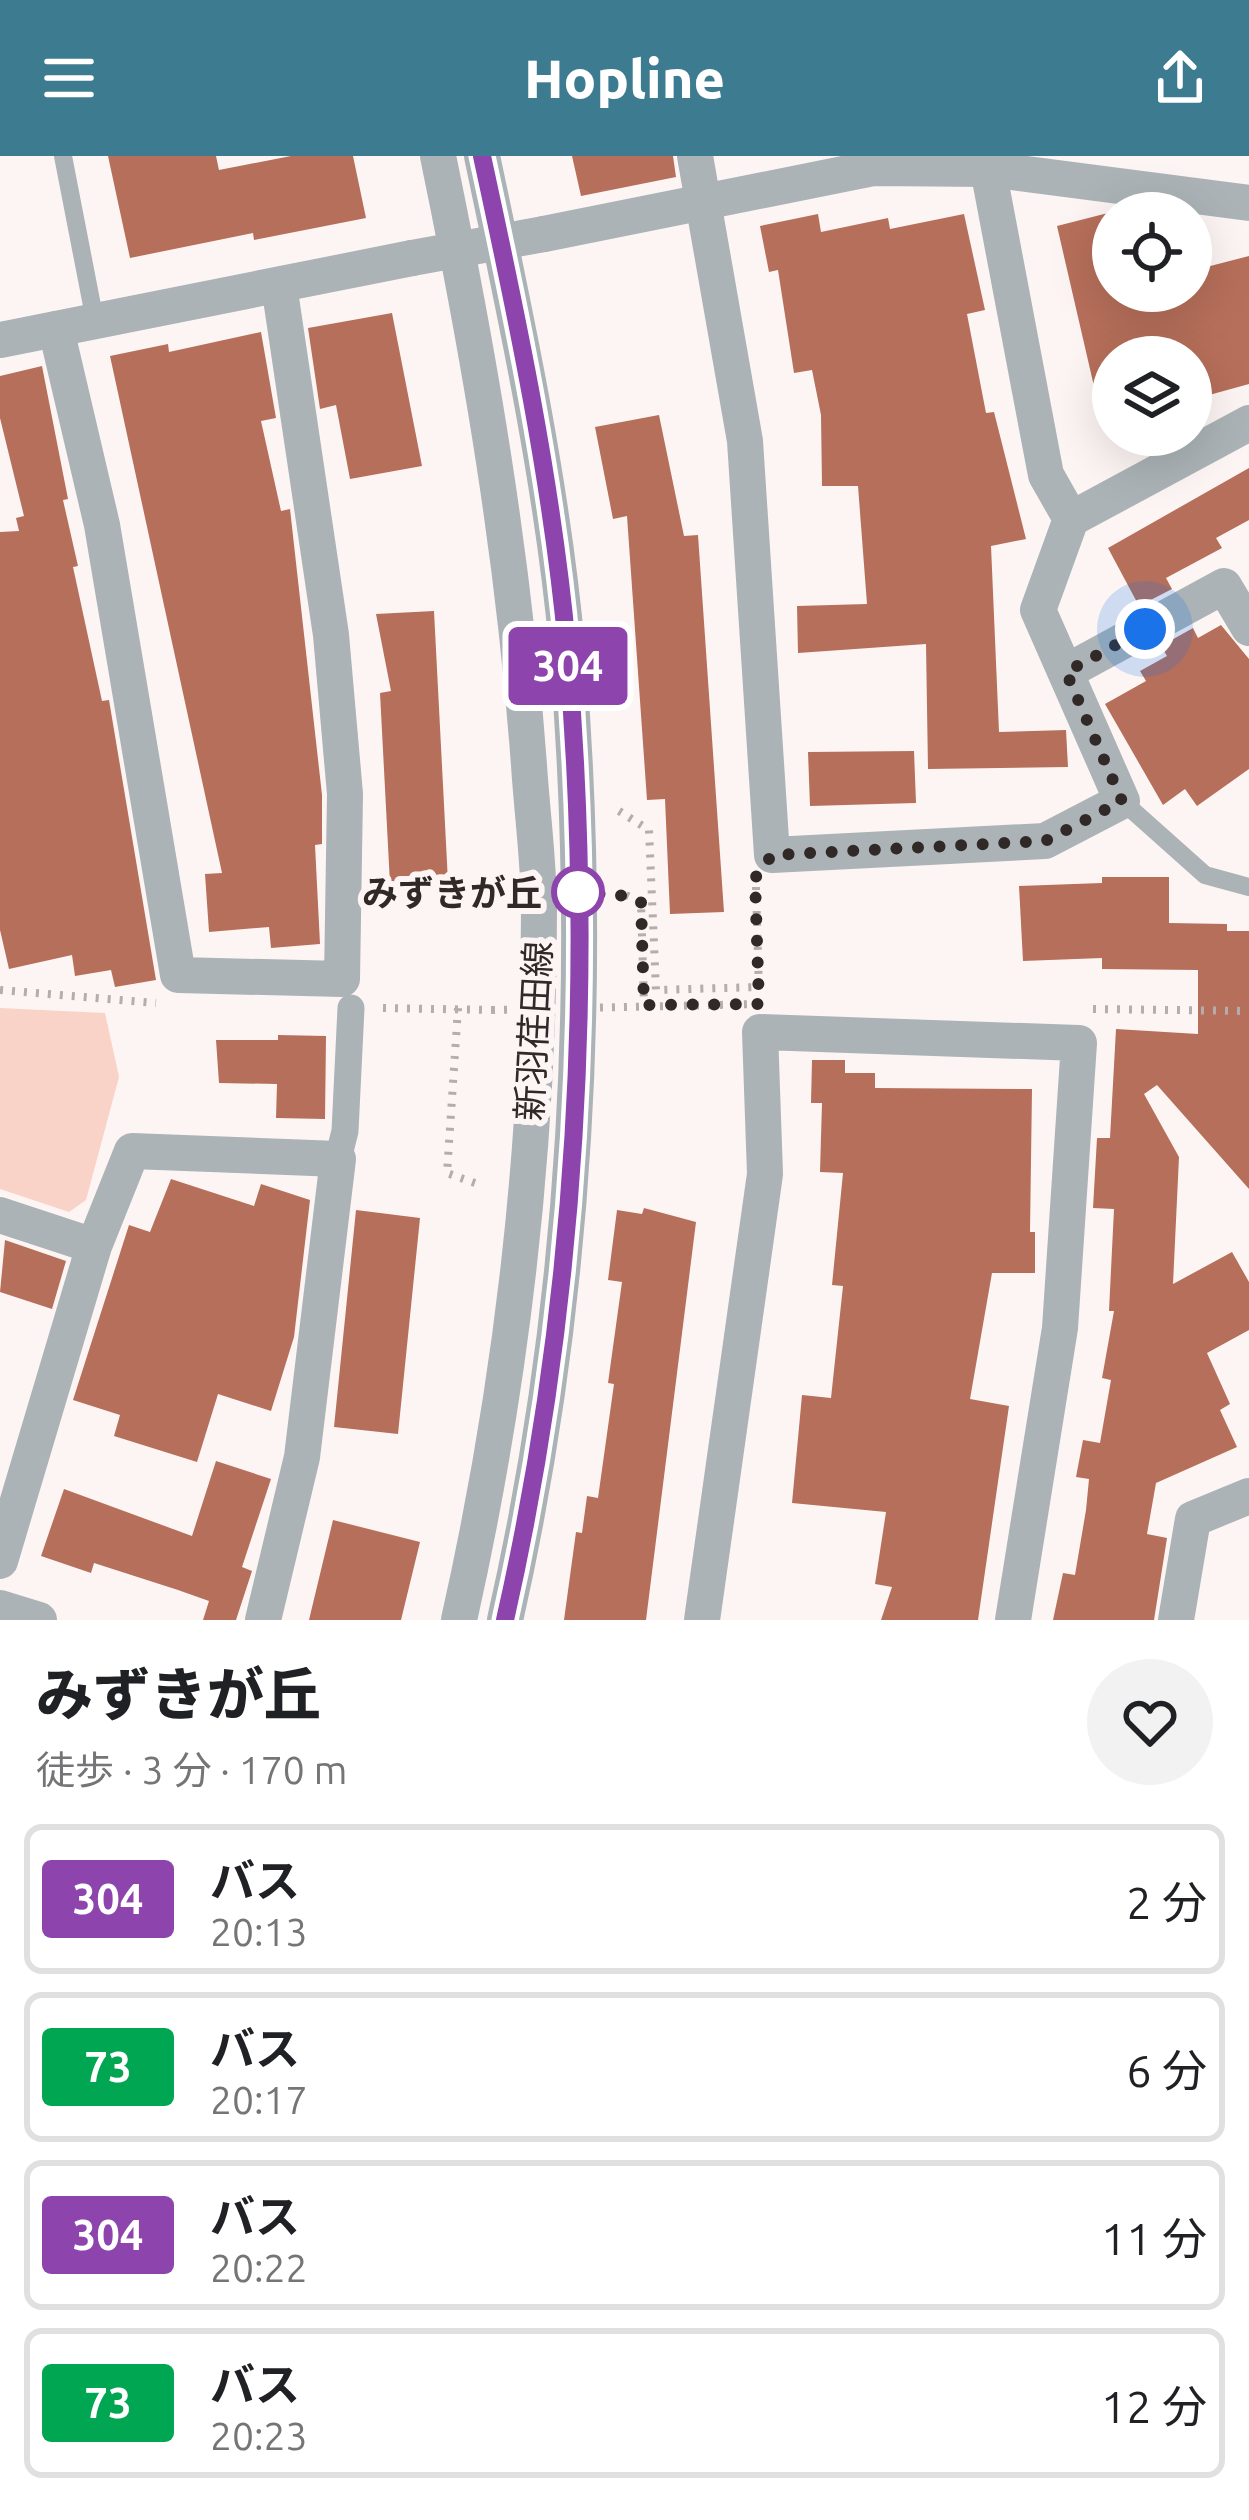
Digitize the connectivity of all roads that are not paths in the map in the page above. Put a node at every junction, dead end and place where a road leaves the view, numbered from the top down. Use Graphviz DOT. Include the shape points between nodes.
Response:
graph roads {
  1 [pos="63,156"];
  2 [pos="438,156"];
  3 [pos="482,156"];
  4 [pos="695,156"];
  5 [pos="988,169"];
  6 [pos="705,203"];
  7 [pos="1249,203"];
  8 [pos="279,285"];
  9 [pos="95,321"];
  10 [pos="56,329"];
  11 [pos="0,340"];
  12 [pos="1249,423"];
  13 [pos="1071,519"];
  14 [pos="1249,628"];
  15 [pos="1066,672"];
  16 [pos="1122,801"];
  17 [pos="1249,887"];
  18 [pos="351,1008"];
  19 [pos="338,1160"];
  20 [pos="0,1215"];
  21 [pos="94,1246"];
  22 [pos="1249,1496"];
  23 [pos="0,1561"];
  24 [pos="0,1608"];
  25 [pos="39,1620"];
  26 [pos="263,1620"];
  27 [pos="458,1620"];
  28 [pos="505,1620"];
  29 [pos="702,1620"];
  30 [pos="1013,1620"];
  31 [pos="1177,1620"];
  1 -- 9 [label="lane"];
  2 -- 27 [label="street, 新羽荏田線" via="489,406 518,602 539,907 522,1237 500,1416"];
  3 -- 28 [label="street, 新羽荏田線" via="514,305 566,644 580,966 559,1289"];
  4 -- 6 [label="street"];
  5 -- 6 [label="street" via="873,168"];
  5 -- 7 [label="street"];
  5 -- 13 [label="street" via="1046,475"];
  6 -- 8 [label="street, bridge"];
  6 -- 16 [label="street" via="745,441 772,855 1045,841"];
  8 -- 9 [label="street"];
  8 -- 10 [label="street" via="332,635 345,794 342,979 178,976 102,525"];
  9 -- 10 [label="street"];
  10 -- 11 [label="street"];
  12 -- 13 [label="street"];
  13 -- 15 [label="street" via="1038,610"];
  14 -- 15 [label="street" via="1224,586"];
  15 -- 16 [label="street"];
  16 -- 17 [label="lane" via="1205,875"];
  18 -- 19 [label="street"];
  19 -- 21 [label="street" via="132,1151"];
  19 -- 26 [label="street" via="302,1457"];
  20 -- 21 [label="street"];
  21 -- 23 [label="street"];
  22 -- 31 [label="street" via="1193,1519"];
  24 -- 25 [label="street"];
  29 -- 30 [label="street" via="765,1174 760,1018 1079,1042 1060,1328"];
}
